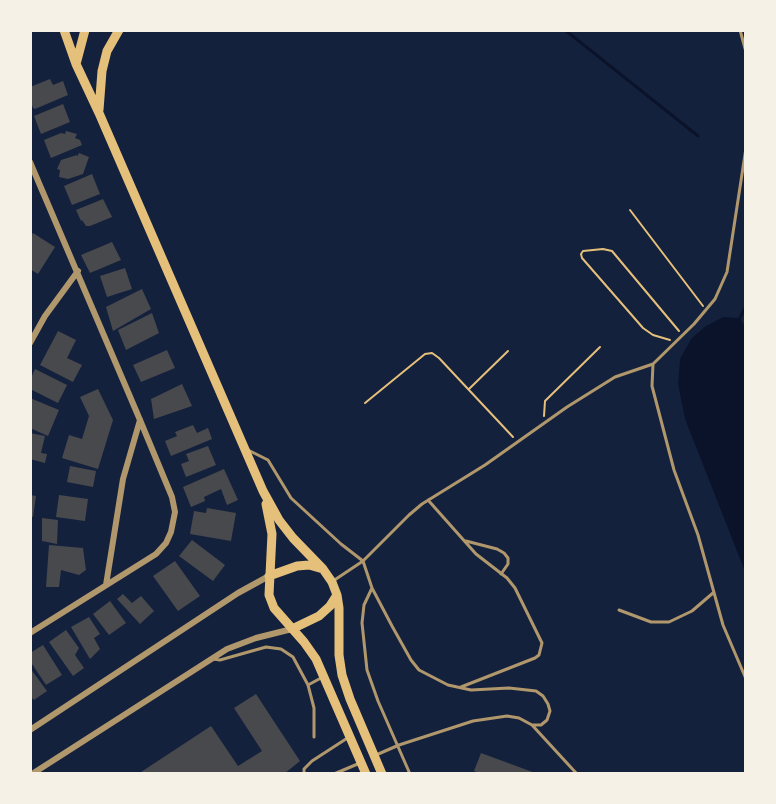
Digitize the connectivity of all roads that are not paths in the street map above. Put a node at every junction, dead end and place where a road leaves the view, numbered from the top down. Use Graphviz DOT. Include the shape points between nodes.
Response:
graph roads {
  1 [pos="64,30"];
  2 [pos="85,30"];
  3 [pos="119,30"];
  4 [pos="740,30"];
  5 [pos="744,38"];
  6 [pos="746,52"];
  7 [pos="76,64"];
  8 [pos="99,113"];
  9 [pos="746,148"];
  10 [pos="30,162"];
  11 [pos="78,271"];
  12 [pos="30,343"];
  13 [pos="653,364"];
  14 [pos="140,420"];
  15 [pos="244,448"];
  16 [pos="264,493"];
  17 [pos="428,500"];
  18 [pos="466,541"];
  19 [pos="363,561"];
  20 [pos="323,568"];
  21 [pos="501,574"];
  22 [pos="269,576"];
  23 [pos="332,582"];
  24 [pos="106,585"];
  25 [pos="372,588"];
  26 [pos="713,593"];
  27 [pos="337,595"];
  28 [pos="619,610"];
  29 [pos="292,629"];
  30 [pos="30,633"];
  31 [pos="212,658"];
  32 [pos="324,676"];
  33 [pos="746,680"];
  34 [pos="308,685"];
  35 [pos="460,687"];
  36 [pos="532,725"];
  37 [pos="30,730"];
  38 [pos="350,736"];
  39 [pos="314,737"];
  40 [pos="399,745"];
  41 [pos="374,755"];
  42 [pos="361,762"];
  43 [pos="32,774"];
  44 [pos="304,774"];
  45 [pos="334,774"];
  46 [pos="366,774"];
  47 [pos="382,774"];
  48 [pos="410,774"];
  49 [pos="577,774"];
  1 -- 7 [label="main road"];
  2 -- 7 [label="main road"];
  3 -- 8 [label="main road" via="107,51 102,71"];
  4 -- 5 [label="lane"];
  5 -- 6 [label="lane"];
  7 -- 8 [label="main road"];
  8 -- 15 [label="main road"];
  9 -- 13 [label="lane" via="727,272 718,294"];
  10 -- 11 [label="street"];
  11 -- 12 [label="street"];
  11 -- 14 [label="street"];
  13 -- 17 [label="lane" via="615,377"];
  13 -- 26 [label="lane" via="652,386 671,460 698,535"];
  14 -- 24 [label="street" via="123,479"];
  14 -- 24 [label="street" via="172,497 174,522 166,543 156,554"];
  15 -- 16 [label="main road"];
  15 -- 19 [label="lane" via="268,460 291,498"];
  16 -- 20 [label="main road" via="293,538"];
  16 -- 22 [label="main road" via="272,534"];
  17 -- 18 [label="lane"];
  17 -- 19 [label="lane"];
  18 -- 21 [label="lane"];
  18 -- 21 [label="lane" via="504,553 508,564"];
  19 -- 23 [label="lane"];
  19 -- 25 [label="lane"];
  20 -- 22 [label="main road" via="297,566"];
  20 -- 23 [label="main road"];
  21 -- 35 [label="lane" via="515,588 542,649 535,658"];
  22 -- 29 [label="main road" via="269,596 274,608"];
  22 -- 37 [label="street"];
  23 -- 27 [label="main road"];
  24 -- 30 [label="street"];
  25 -- 35 [label="lane" via="419,670"];
  25 -- 40 [label="lane" via="364,605 362,623 367,670"];
  26 -- 28 [label="lane" via="669,622 651,622"];
  26 -- 33 [label="lane"];
  27 -- 29 [label="main road" via="319,616"];
  27 -- 41 [label="main road" via="342,675"];
  29 -- 31 [label="street" via="242,642"];
  29 -- 32 [label="main road"];
  31 -- 34 [label="lane" via="220,660 266,647 281,649 293,657"];
  31 -- 43 [label="street"];
  32 -- 34 [label="lane"];
  32 -- 38 [label="main road"];
  34 -- 39 [label="lane" via="314,708"];
  35 -- 36 [label="lane" via="536,691 550,711 541,725"];
  36 -- 40 [label="lane" via="507,716 473,721"];
  36 -- 49 [label="lane"];
  38 -- 42 [label="main road"];
  38 -- 44 [label="lane" via="312,761"];
  40 -- 41 [label="lane"];
  40 -- 48 [label="lane"];
  41 -- 47 [label="main road"];
  42 -- 45 [label="lane"];
  42 -- 46 [label="main road"];
}
